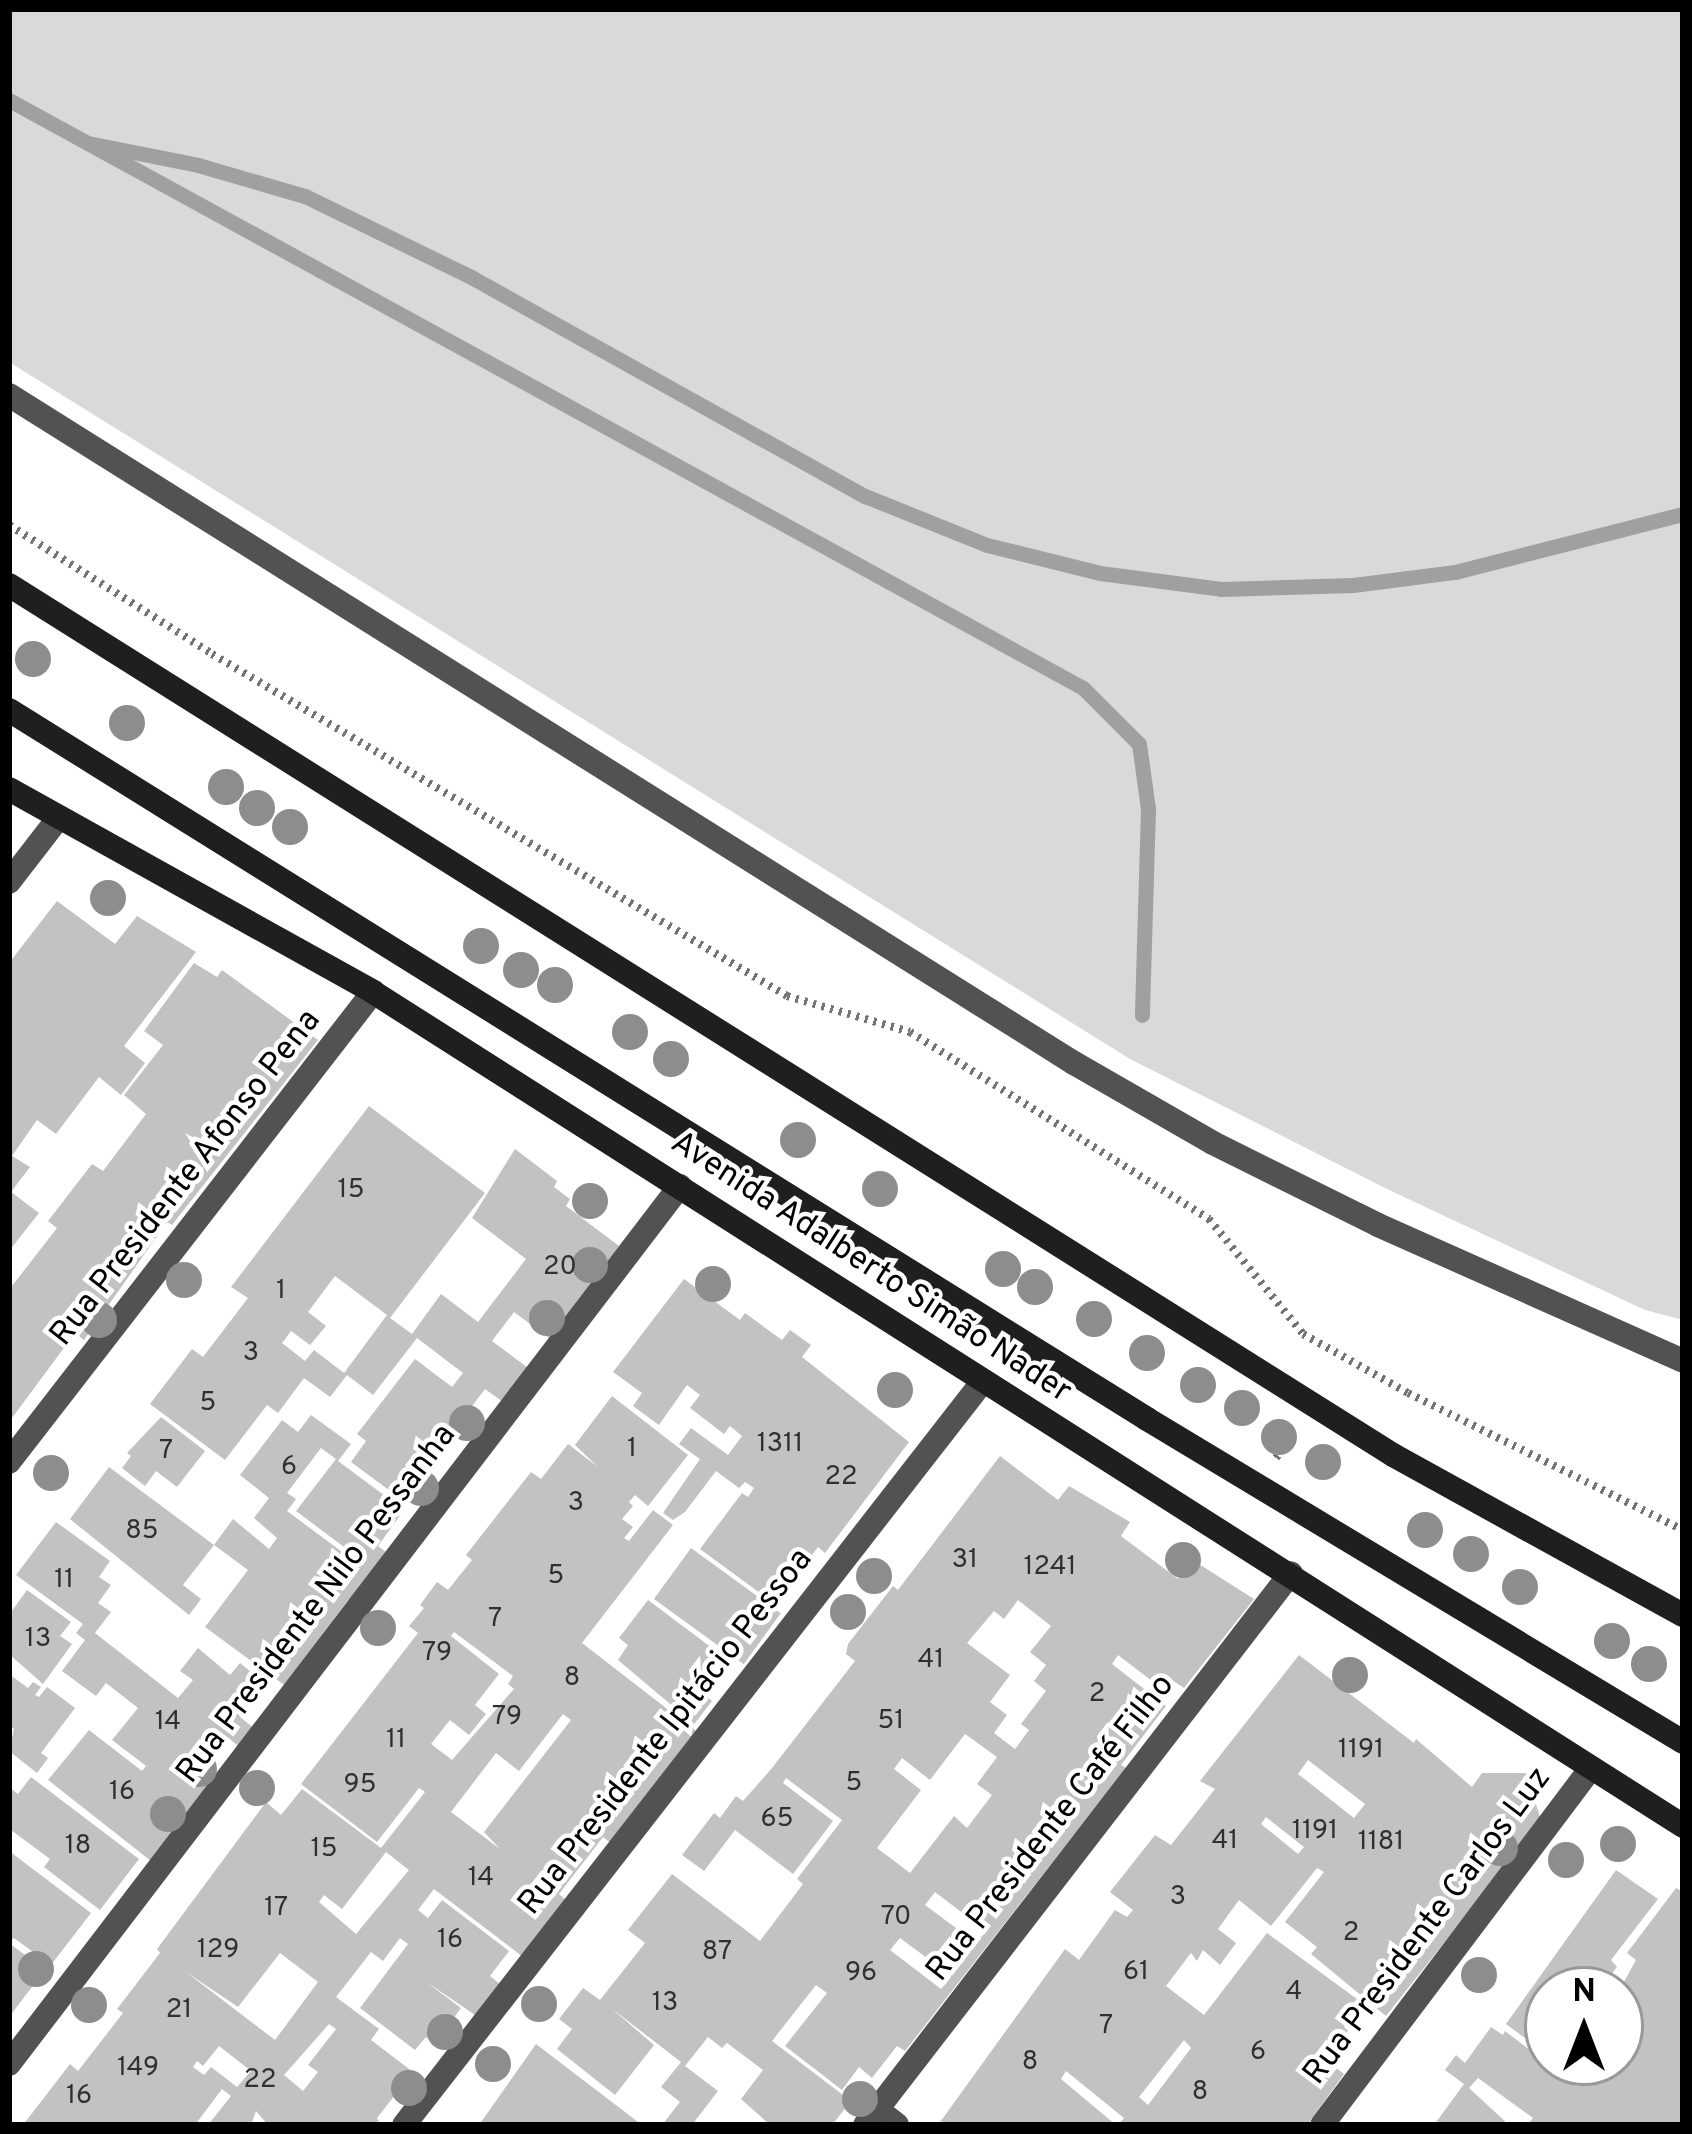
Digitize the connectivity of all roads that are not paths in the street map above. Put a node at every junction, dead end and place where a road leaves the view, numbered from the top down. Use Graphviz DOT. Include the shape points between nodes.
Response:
graph roads {
  1 [pos="9,395"];
  2 [pos="9,585"];
  3 [pos="9,710"];
  4 [pos="9,789"];
  5 [pos="57,820"];
  6 [pos="9,882"];
  7 [pos="373,992"];
  8 [pos="680,1186"];
  9 [pos="1683,1360"];
  10 [pos="983,1382"];
  11 [pos="9,1462"];
  12 [pos="1291,1574"];
  13 [pos="1683,1615"];
  14 [pos="1683,1742"];
  15 [pos="1590,1769"];
  16 [pos="1683,1826"];
  17 [pos="9,2064"];
  18 [pos="880,2120"];
  19 [pos="404,2125"];
  20 [pos="1322,2125"];
  1 -- 9 [label="street" via="1074,1064 1378,1225"];
  2 -- 13 [label="main road" via="1393,1456"];
  3 -- 14 [label="main road, Avenida Adalberto Simão Nader"];
  4 -- 5 [label="main road, Avenida Adalberto Simão Nader"];
  5 -- 6 [label="street"];
  5 -- 7 [label="main road, Avenida Adalberto Simão Nader"];
  7 -- 8 [label="main road, Avenida Adalberto Simão Nader"];
  7 -- 11 [label="street, Rua Presidente Afonso Pena"];
  8 -- 10 [label="main road, Avenida Adalberto Simão Nader"];
  8 -- 17 [label="street, Rua Presidente Nilo Pessanha"];
  10 -- 12 [label="main road, Avenida Adalberto Simão Nader"];
  10 -- 19 [label="street, Rua Presidente Ipitácio Pessoa"];
  12 -- 15 [label="main road, Avenida Adalberto Simão Nader"];
  12 -- 18 [label="street, Rua Presidente Café Filho"];
  15 -- 16 [label="main road, Avenida Adalberto Simão Nader"];
  15 -- 20 [label="street, Rua Presidente Carlos Luz"];
}
